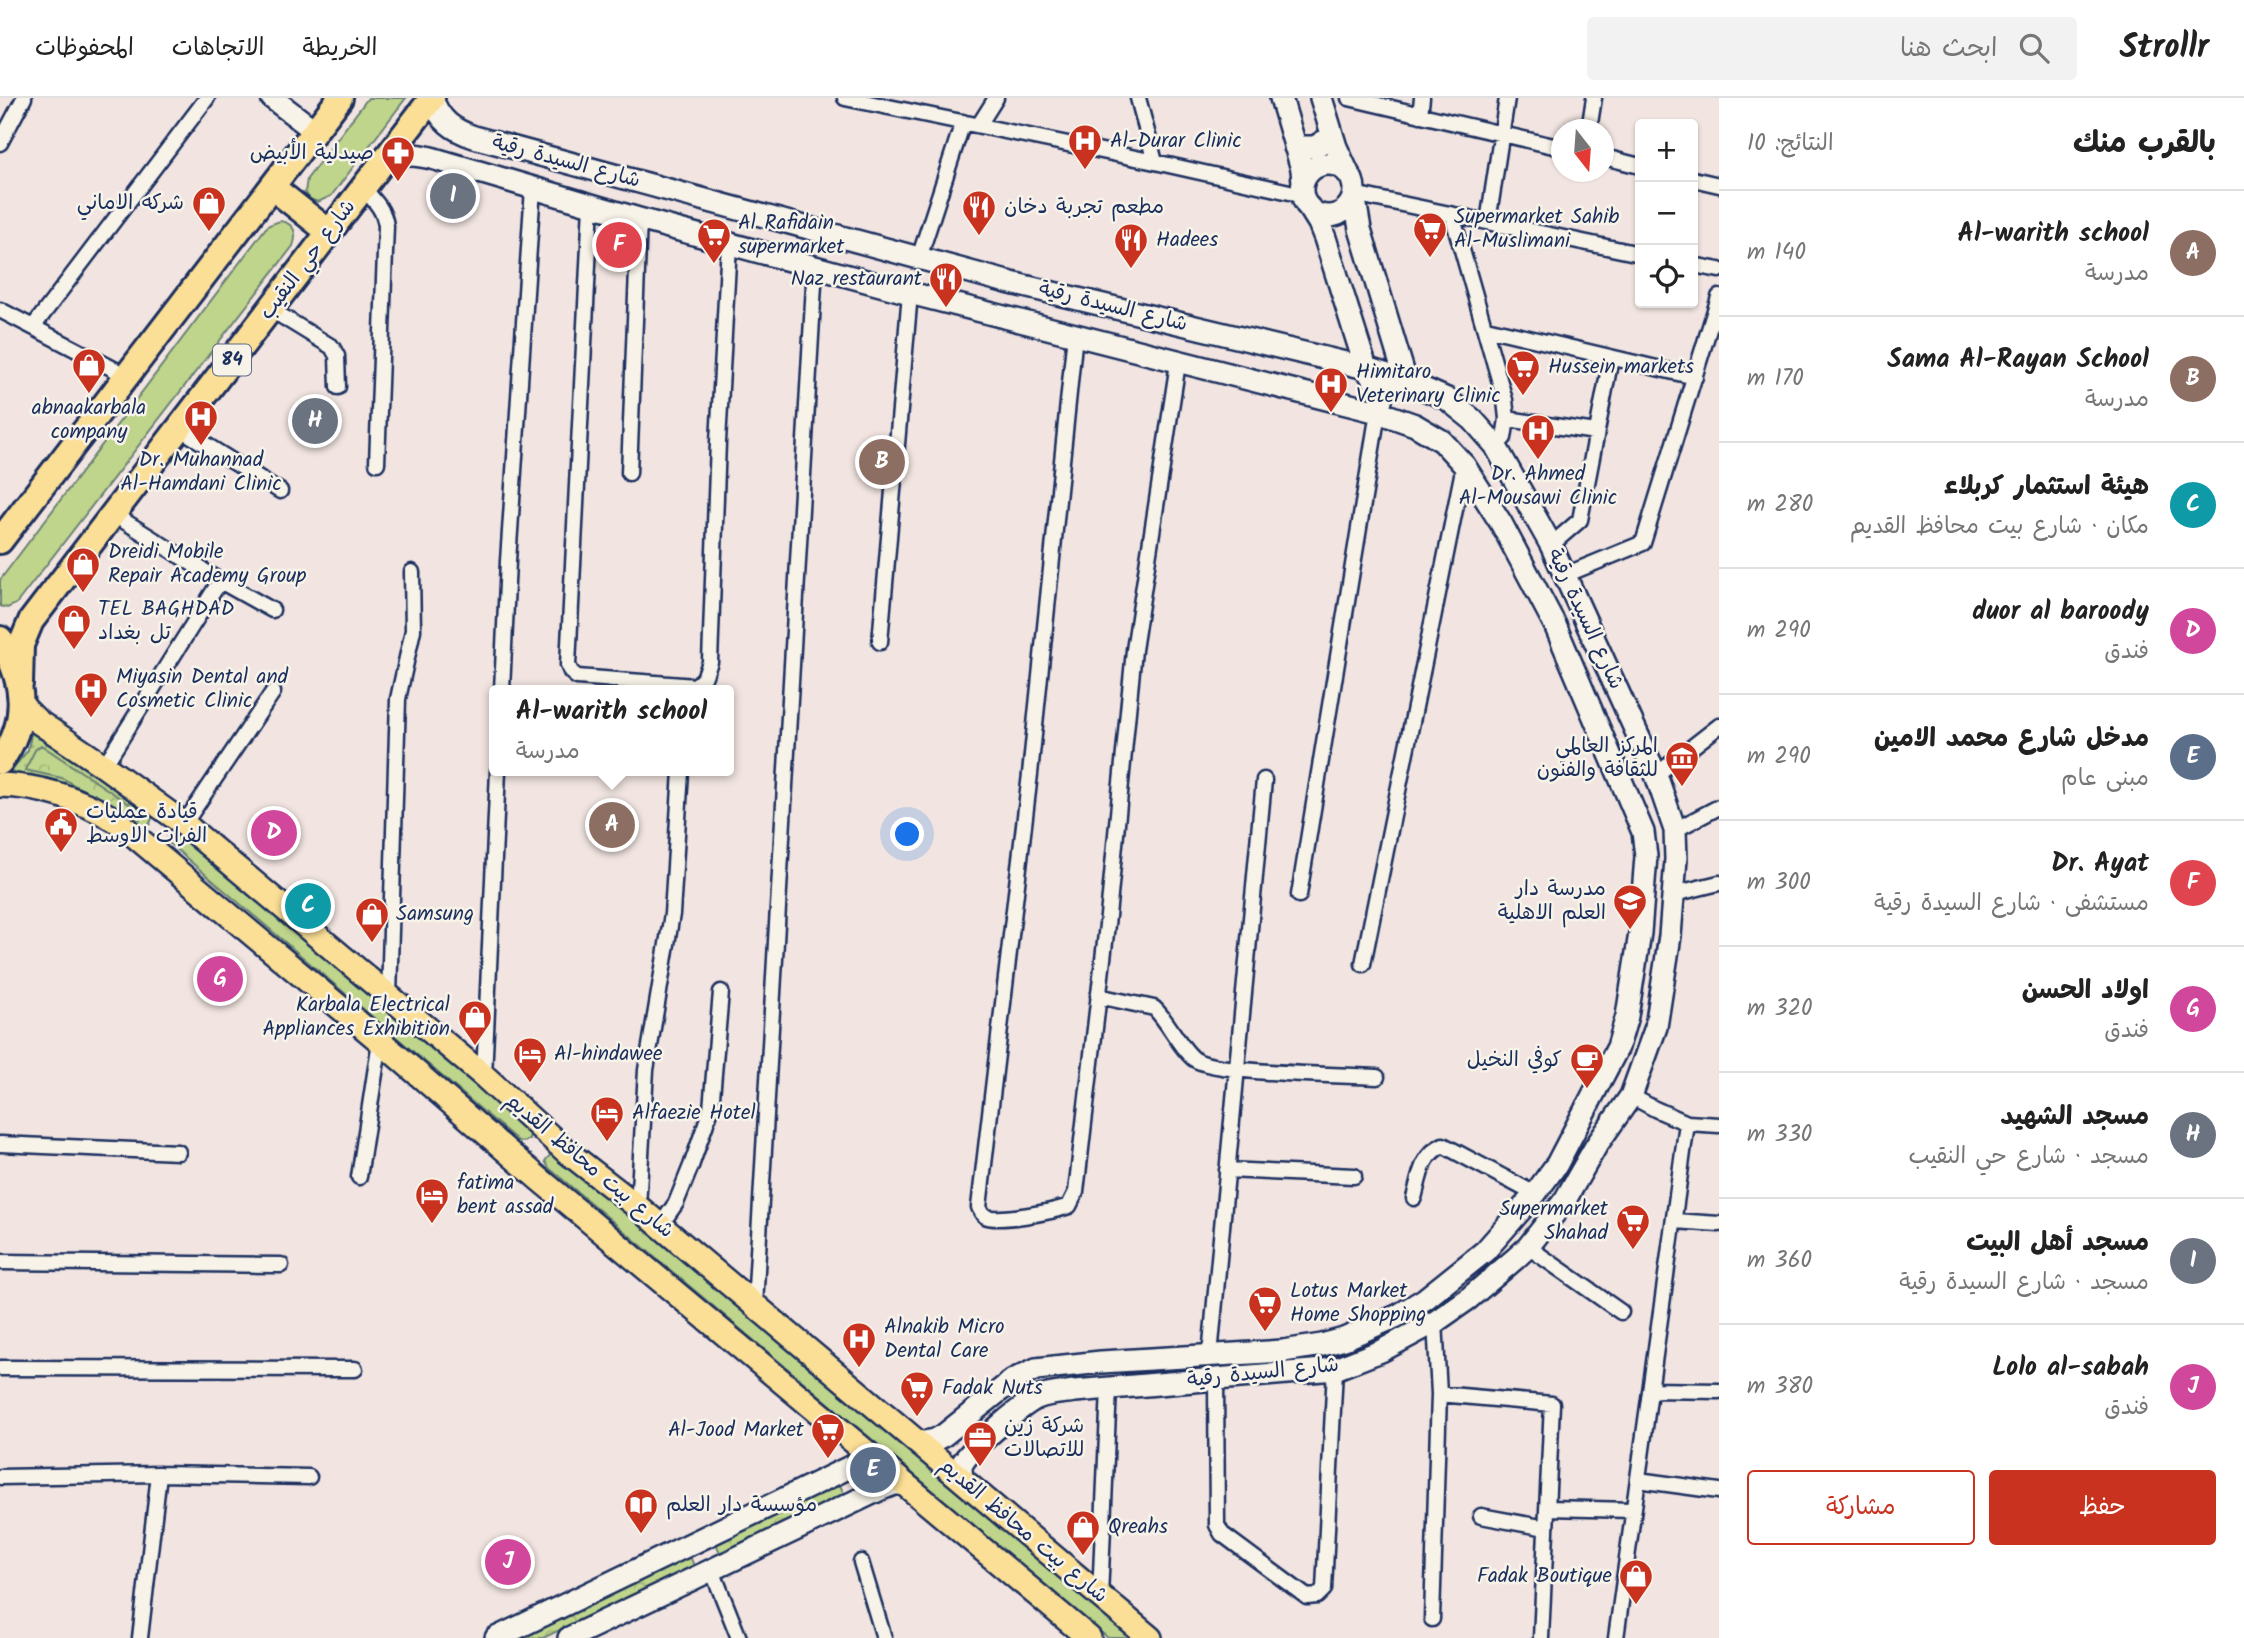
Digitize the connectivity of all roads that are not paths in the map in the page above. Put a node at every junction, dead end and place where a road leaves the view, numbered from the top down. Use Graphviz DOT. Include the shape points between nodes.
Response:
graph roads {
  1 [pos="24,98"];
  2 [pos="207,98"];
  3 [pos="272,98"];
  4 [pos="340,98"];
  5 [pos="432,98"];
  6 [pos="845,98"];
  7 [pos="996,98"];
  8 [pos="1138,98"];
  9 [pos="1281,98"];
  10 [pos="1321,98"];
  11 [pos="1349,98"];
  12 [pos="1422,98"];
  13 [pos="1507,98"];
  14 [pos="1594,98"];
  15 [pos="1420,115"];
  16 [pos="1591,119"];
  17 [pos="963,122"];
  18 [pos="979,125"];
  19 [pos="315,131"];
  20 [pos="1502,134"];
  21 [pos="1332,135"];
  22 [pos="0,143"];
  23 [pos="1551,145"];
  24 [pos="1295,147"];
  25 [pos="384,160"];
  26 [pos="1614,160"];
  27 [pos="1155,162"];
  28 [pos="1635,165"];
  29 [pos="1348,173"];
  30 [pos="1698,179"];
  31 [pos="1719,185"];
  32 [pos="272,187"];
  33 [pos="363,188"];
  34 [pos="533,188"];
  35 [pos="1354,194"];
  36 [pos="1305,195"];
  37 [pos="591,205"];
  38 [pos="1452,215"];
  39 [pos="639,219"];
  40 [pos="1488,222"];
  41 [pos="1360,229"];
  42 [pos="329,232"];
  43 [pos="1325,238"];
  44 [pos="729,244"];
  45 [pos="1635,253"];
  46 [pos="919,258"];
  47 [pos="1698,266"];
  48 [pos="815,267"];
  49 [pos="1719,271"];
  50 [pos="910,293"];
  51 [pos="1719,297"];
  52 [pos="270,309"];
  53 [pos="1348,309"];
  54 [pos="0,310"];
  55 [pos="1192,326"];
  56 [pos="33,327"];
  57 [pos="1486,328"];
  58 [pos="1074,334"];
  59 [pos="1324,358"];
  60 [pos="1611,358"];
  61 [pos="1178,363"];
  62 [pos="1366,368"];
  63 [pos="127,376"];
  64 [pos="1695,377"];
  65 [pos="1406,381"];
  66 [pos="338,387"];
  67 [pos="1378,412"];
  68 [pos="1507,419"];
  69 [pos="179,428"];
  70 [pos="1596,432"];
  71 [pos="1495,445"];
  72 [pos="377,463"];
  73 [pos="1464,466"];
  74 [pos="629,473"];
  75 [pos="280,491"];
  76 [pos="113,514"];
  77 [pos="0,541"];
  78 [pos="1551,545"];
  79 [pos="412,572"];
  80 [pos="1565,575"];
  81 [pos="220,581"];
  82 [pos="272,610"];
  83 [pos="0,639"];
  84 [pos="880,642"];
  85 [pos="502,685"];
  86 [pos="661,685"];
  87 [pos="696,685"];
  88 [pos="273,692"];
  89 [pos="21,695"];
  90 [pos="1719,726"];
  91 [pos="0,762"];
  92 [pos="104,766"];
  93 [pos="1656,775"];
  94 [pos="498,776"];
  95 [pos="681,776"];
  96 [pos="1264,780"];
  97 [pos="0,785"];
  98 [pos="160,806"];
  99 [pos="1719,807"];
  100 [pos="184,824"];
  101 [pos="1675,830"];
  102 [pos="136,836"];
  103 [pos="159,855"];
  104 [pos="1719,883"];
  105 [pos="1674,894"];
  106 [pos="1299,895"];
  107 [pos="1363,964"];
  108 [pos="721,992"];
  109 [pos="389,996"];
  110 [pos="1098,996"];
  111 [pos="380,1041"];
  112 [pos="1237,1069"];
  113 [pos="1604,1075"];
  114 [pos="484,1076"];
  115 [pos="1377,1077"];
  116 [pos="1631,1096"];
  117 [pos="1687,1123"];
  118 [pos="536,1125"];
  119 [pos="1719,1125"];
  120 [pos="0,1144"];
  121 [pos="566,1151"];
  122 [pos="178,1152"];
  123 [pos="512,1156"];
  124 [pos="1227,1170"];
  125 [pos="1354,1176"];
  126 [pos="359,1177"];
  127 [pos="538,1178"];
  128 [pos="1535,1194"];
  129 [pos="1414,1198"];
  130 [pos="638,1208"];
  131 [pos="1674,1221"];
  132 [pos="1719,1224"];
  133 [pos="660,1226"];
  134 [pos="1528,1247"];
  135 [pos="0,1262"];
  136 [pos="281,1265"];
  137 [pos="755,1306"];
  138 [pos="1621,1312"];
  139 [pos="1435,1322"];
  140 [pos="1210,1355"];
  141 [pos="0,1368"];
  142 [pos="355,1369"];
  143 [pos="1335,1369"];
  144 [pos="1216,1380"];
  145 [pos="1109,1388"];
  146 [pos="1650,1390"];
  147 [pos="1719,1391"];
  148 [pos="1439,1394"];
  149 [pos="918,1443"];
  150 [pos="861,1447"];
  151 [pos="159,1474"];
  152 [pos="0,1477"];
  153 [pos="309,1477"];
  154 [pos="962,1480"];
  155 [pos="1638,1480"];
  156 [pos="904,1484"];
  157 [pos="1719,1491"];
  158 [pos="1547,1508"];
  159 [pos="1633,1510"];
  160 [pos="1480,1516"];
  161 [pos="1546,1528"];
  162 [pos="699,1539"];
  163 [pos="861,1562"];
  164 [pos="712,1570"];
  165 [pos="1100,1597"];
  166 [pos="1432,1619"];
  167 [pos="1079,1634"];
  168 [pos="140,1638"];
  169 [pos="496,1638"];
  170 [pos="569,1638"];
  171 [pos="738,1638"];
  172 [pos="884,1638"];
  173 [pos="1150,1638"];
  174 [pos="1541,1638"];
  175 [pos="1616,1638"];
  1 -- 22 [label="street"];
  2 -- 56 [label="street"];
  3 -- 19 [label="main road"];
  4 -- 19 [label="highway"];
  5 -- 25 [label="highway, شارع حي النقيب / 84"];
  5 -- 46 [label="main road, شارع السيدة رقية" via="437,113 450,126 474,137"];
  6 -- 17 [label="street"];
  7 -- 18 [label="street"];
  8 -- 27 [label="street"];
  9 -- 24 [label="main road"];
  10 -- 21 [label="main road"];
  11 -- 15 [label="street"];
  12 -- 15 [label="street"];
  13 -- 20 [label="street"];
  14 -- 16 [label="street"];
  15 -- 20 [label="street"];
  17 -- 18 [label="street"];
  17 -- 46 [label="street"];
  18 -- 27 [label="street"];
  19 -- 32 [label="highway"];
  20 -- 23 [label="street"];
  20 -- 40 [label="street"];
  21 -- 24 [label="main road" via="1315,147"];
  21 -- 29 [label="main road"];
  24 -- 36 [label="main road"];
  25 -- 33 [label="highway, شارع حي النقيب / 84"];
  25 -- 34 [label="main road, شارع السيدة رقية" via="421,155"];
  26 -- 28 [label="street"];
  27 -- 36 [label="street"];
  29 -- 35 [label="main road"];
  29 -- 36 [label="main road" via="1323,164 1307,174"];
  30 -- 31 [label="street"];
  32 -- 42 [label="highway"];
  32 -- 63 [label="highway"];
  33 -- 42 [label="highway, شارع حي النقيب / 84"];
  33 -- 72 [label="street" via="380,206 386,226"];
  34 -- 37 [label="main road, شارع السيدة رقية"];
  34 -- 85 [label="street"];
  35 -- 36 [label="main road" via="1350,205 1330,216 1318,214"];
  35 -- 38 [label="street"];
  35 -- 41 [label="main road"];
  36 -- 43 [label="main road"];
  37 -- 39 [label="main road, شارع السيدة رقية"];
  37 -- 86 [label="street" via="568,665 577,677"];
  38 -- 40 [label="street"];
  38 -- 57 [label="street"];
  39 -- 44 [label="main road, شارع السيدة رقية"];
  39 -- 74 [label="street"];
  40 -- 45 [label="street"];
  41 -- 43 [label="main road" via="1345,221 1335,223"];
  41 -- 65 [label="main road"];
  42 -- 52 [label="highway, شارع حي النقيب / 84"];
  43 -- 53 [label="main road"];
  44 -- 48 [label="main road, شارع السيدة رقية"];
  44 -- 87 [label="street" via="710,662"];
  46 -- 50 [label="main road"];
  46 -- 55 [label="main road, شارع السيدة رقية"];
  47 -- 49 [label="street"];
  48 -- 50 [label="main road, شارع السيدة رقية"];
  48 -- 137 [label="street"];
  50 -- 58 [label="main road, شارع السيدة رقية"];
  50 -- 84 [label="street"];
  51 -- 64 [label="street"];
  52 -- 66 [label="street" via="332,347 337,356"];
  52 -- 69 [label="highway, شارع حي النقيب / 84"];
  53 -- 59 [label="main road" via="1344,338"];
  53 -- 62 [label="main road"];
  54 -- 56 [label="street"];
  55 -- 59 [label="main road, شارع السيدة رقية"];
  55 -- 61 [label="main road"];
  56 -- 63 [label="street"];
  57 -- 60 [label="street"];
  57 -- 68 [label="street"];
  58 -- 61 [label="main road, شارع السيدة رقية"];
  58 -- 110 [label="street" via="1030,774 979,1207 989,1218 1028,1216 1069,1206 1076,1192"];
  59 -- 62 [label="main road, شارع السيدة رقية"];
  60 -- 64 [label="street"];
  60 -- 70 [label="street"];
  61 -- 67 [label="main road, شارع السيدة رقية"];
  61 -- 110 [label="street" via="1134,650"];
  62 -- 65 [label="main road, شارع السيدة رقية"];
  62 -- 67 [label="main road" via="1380,390"];
  63 -- 77 [label="highway"];
  64 -- 80 [label="street" via="1643,543"];
  65 -- 71 [label="main road, شارع السيدة رقية" via="1447,399"];
  67 -- 73 [label="main road, شارع السيدة رقية" via="1432,433"];
  67 -- 106 [label="street"];
  68 -- 70 [label="street"];
  68 -- 71 [label="street" via="1504,438"];
  69 -- 75 [label="street"];
  69 -- 76 [label="highway, شارع حي النقيب / 84"];
  70 -- 78 [label="street" via="1580,520"];
  71 -- 73 [label="main road"];
  71 -- 78 [label="main road, شارع السيدة رقية"];
  73 -- 107 [label="street"];
  73 -- 113 [label="main road, شارع السيدة رقية" via="1501,523 1555,625 1643,832 1645,887 1634,975 1618,1047"];
  76 -- 81 [label="street"];
  76 -- 89 [label="highway, شارع حي النقيب / 84" via="31,621 21,645"];
  78 -- 80 [label="main road, شارع السيدة رقية"];
  79 -- 109 [label="street" via="413,630 398,699"];
  80 -- 93 [label="main road, شارع السيدة رقية"];
  81 -- 82 [label="street"];
  81 -- 92 [label="street"];
  83 -- 89 [label="highway" via="13,660"];
  88 -- 100 [label="street"];
  89 -- 91 [label="highway, 84" via="14,738"];
  89 -- 92 [label="main road, شارع بيت محافظ القديم" via="37,721"];
  90 -- 93 [label="street"];
  92 -- 98 [label="main road, شارع بيت محافظ القديم"];
  93 -- 101 [label="main road, شارع السيدة رقية"];
  94 -- 114 [label="street"];
  95 -- 130 [label="street" via="672,914 646,1070"];
  96 -- 112 [label="street"];
  97 -- 102 [label="main road, شارع بيت محافظ القديم" via="61,794 93,807"];
  98 -- 100 [label="main road, شارع بيت محافظ القديم"];
  98 -- 102 [label="main road" via="154,826"];
  99 -- 101 [label="street"];
  100 -- 103 [label="main road" via="165,834"];
  100 -- 109 [label="main road, شارع بيت محافظ القديم"];
  101 -- 105 [label="main road, شارع السيدة رقية"];
  102 -- 103 [label="main road, شارع بيت محافظ القديم"];
  103 -- 111 [label="main road, شارع بيت محافظ القديم"];
  104 -- 105 [label="street"];
  105 -- 116 [label="main road, شارع السيدة رقية" via="1656,1027"];
  108 -- 133 [label="street" via="711,1109 676,1203"];
  109 -- 114 [label="main road, شارع بيت محافظ القديم"];
  110 -- 112 [label="street" via="1154,1008 1191,1057"];
  111 -- 123 [label="main road, شارع بيت محافظ القديم"];
  111 -- 126 [label="street"];
  112 -- 115 [label="street"];
  112 -- 124 [label="street"];
  113 -- 116 [label="main road"];
  113 -- 128 [label="main road, شارع السيدة رقية"];
  114 -- 118 [label="main road, شارع بيت محافظ القديم"];
  116 -- 117 [label="street"];
  116 -- 134 [label="main road, شارع السيدة رقية" via="1565,1200"];
  117 -- 119 [label="street"];
  117 -- 131 [label="street"];
  118 -- 121 [label="main road, شارع بيت محافظ القديم"];
  118 -- 123 [label="main road" via="531,1145"];
  120 -- 122 [label="street"];
  121 -- 127 [label="main road" via="544,1157"];
  121 -- 130 [label="main road, شارع بيت محافظ القديم"];
  123 -- 127 [label="main road, شارع بيت محافظ القديم"];
  124 -- 125 [label="street"];
  124 -- 140 [label="street"];
  127 -- 150 [label="main road, شارع بيت محافظ القديم"];
  128 -- 129 [label="street" via="1443,1146 1433,1150 1423,1165"];
  128 -- 140 [label="main road, شارع السيدة رقية" via="1485,1251 1397,1316 1322,1345"];
  130 -- 133 [label="main road, شارع بيت محافظ القديم"];
  131 -- 132 [label="street"];
  131 -- 146 [label="street"];
  133 -- 137 [label="main road, شارع بيت محافظ القديم"];
  134 -- 138 [label="street"];
  134 -- 139 [label="main road, شارع السيدة رقية"];
  135 -- 136 [label="street"];
  137 -- 149 [label="main road, شارع بيت محافظ القديم"];
  139 -- 143 [label="main road, شارع السيدة رقية"];
  139 -- 148 [label="street"];
  140 -- 149 [label="main road, شارع السيدة رقية" via="1036,1369 1007,1385 944,1435"];
  141 -- 142 [label="street"];
  143 -- 144 [label="main road, شارع السيدة رقية"];
  143 -- 144 [label="street" via="1324,1589 1307,1597 1222,1534 1217,1525"];
  144 -- 145 [label="main road, شارع السيدة رقية"];
  145 -- 154 [label="main road, شارع السيدة رقية" via="1051,1394 1026,1405 961,1465"];
  145 -- 165 [label="street"];
  146 -- 147 [label="street"];
  146 -- 155 [label="street"];
  148 -- 158 [label="street" via="1552,1404"];
  148 -- 166 [label="street"];
  149 -- 154 [label="main road, شارع بيت محافظ القديم"];
  150 -- 156 [label="main road, شارع بيت محافظ القديم"];
  150 -- 162 [label="main road" via="854,1465"];
  151 -- 152 [label="street"];
  151 -- 153 [label="street"];
  151 -- 168 [label="street"];
  154 -- 165 [label="main road, شارع بيت محافظ القديم"];
  155 -- 157 [label="street"];
  155 -- 159 [label="street"];
  156 -- 164 [label="main road" via="879,1490"];
  156 -- 167 [label="main road, شارع بيت محافظ القديم"];
  158 -- 159 [label="street"];
  158 -- 161 [label="street"];
  159 -- 175 [label="street"];
  160 -- 161 [label="street"];
  161 -- 174 [label="street"];
  162 -- 164 [label="main road"];
  162 -- 169 [label="main road"];
  163 -- 172 [label="street"];
  164 -- 170 [label="main road"];
  164 -- 171 [label="street"];
  165 -- 173 [label="main road, شارع بيت محافظ القديم"];
}
